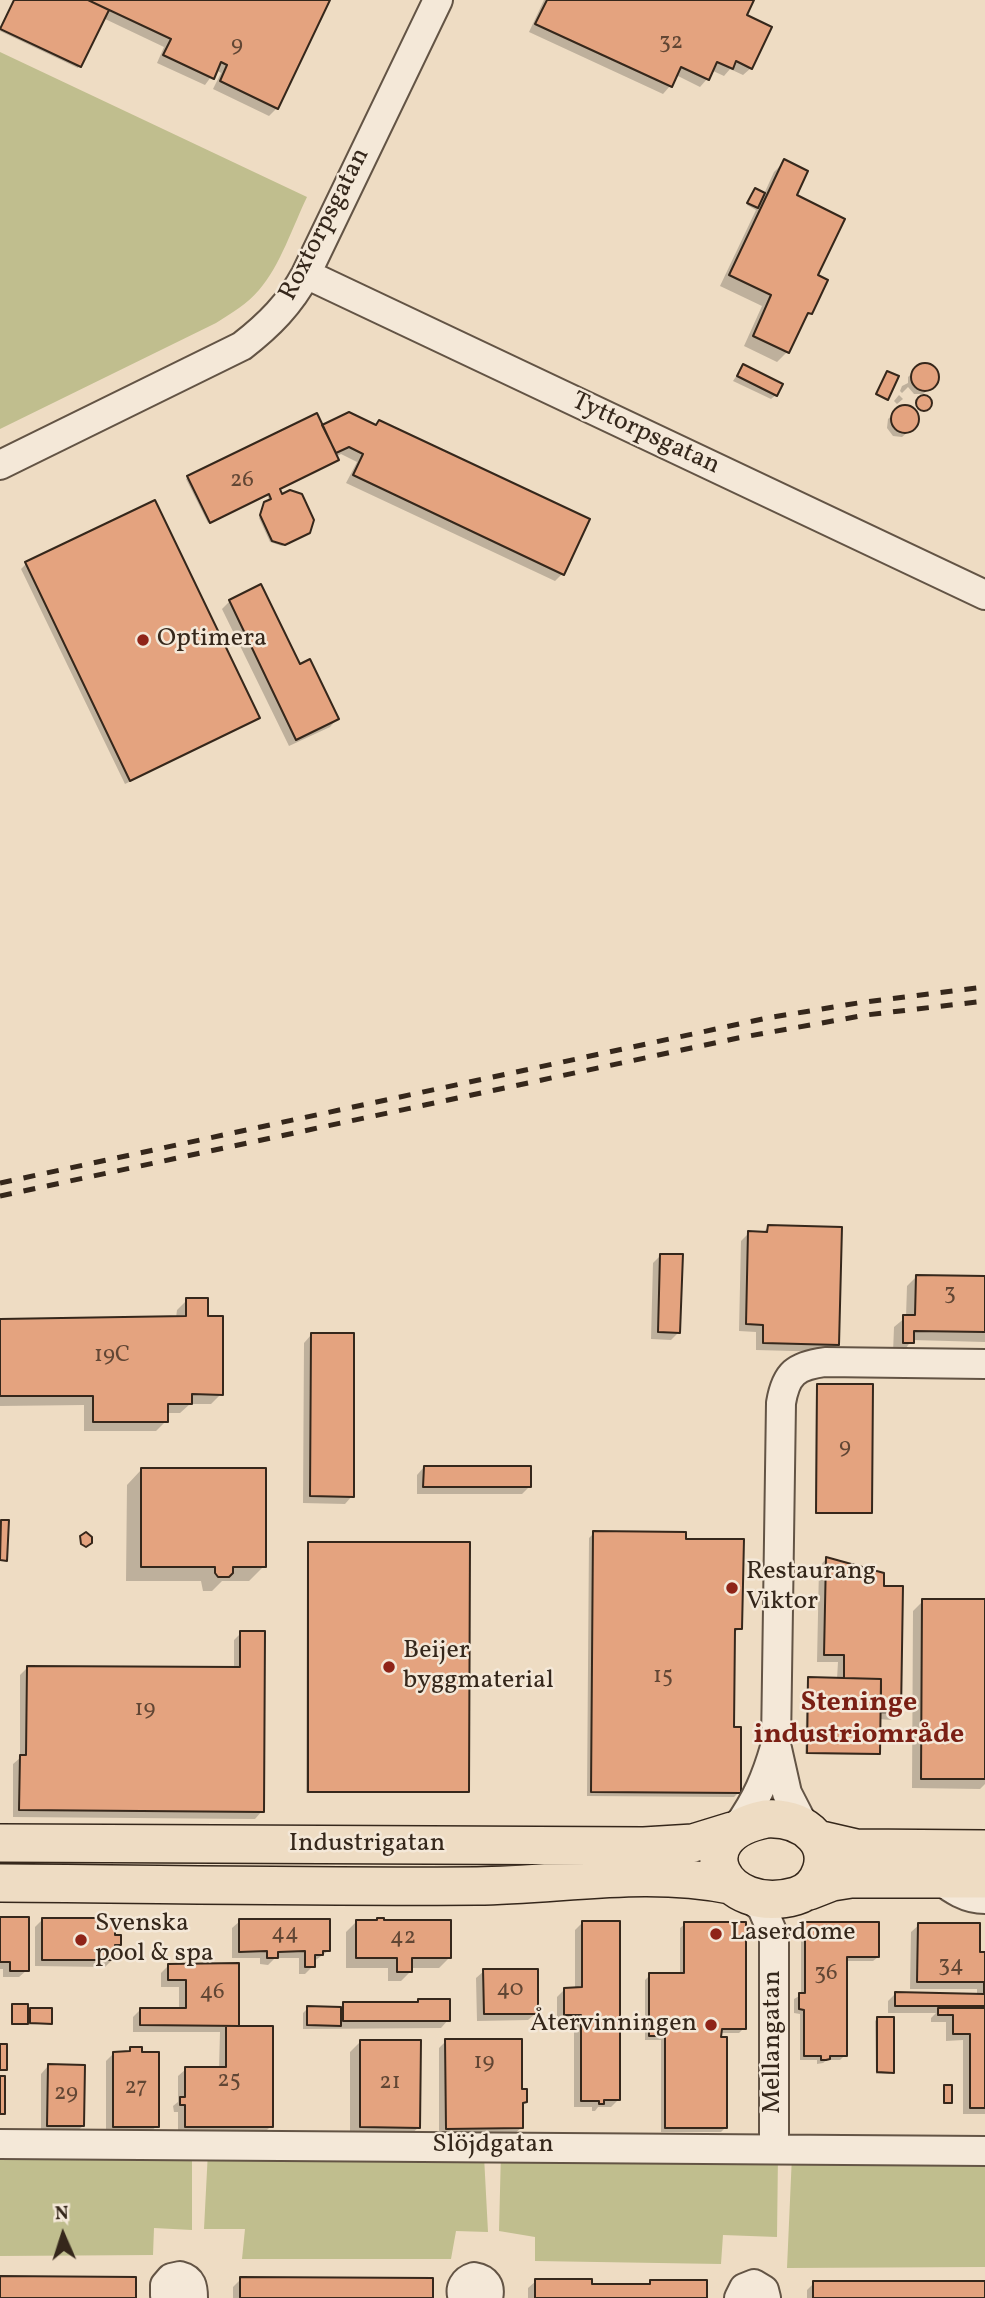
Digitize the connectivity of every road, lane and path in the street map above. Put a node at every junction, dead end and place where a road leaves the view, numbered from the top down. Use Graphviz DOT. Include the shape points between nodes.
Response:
graph roads {
  1 [pos="438,0"];
  2 [pos="306,274"];
  3 [pos="0,465"];
  4 [pos="985,595"];
  5 [pos="985,1364"];
  6 [pos="776,1744"];
  7 [pos="736,1829"];
  8 [pos="811,1833"];
  9 [pos="0,1843"];
  10 [pos="985,1849"];
  11 [pos="937,1878"];
  12 [pos="985,1878"];
  13 [pos="0,1883"];
  14 [pos="738,1890"];
  15 [pos="804,1893"];
  16 [pos="985,1899"];
  17 [pos="774,1936"];
  18 [pos="0,2144"];
  19 [pos="774,2148"];
  20 [pos="985,2151"];
  21 [pos="168,2298"];
  22 [pos="193,2298"];
  23 [pos="463,2298"];
  24 [pos="488,2298"];
  25 [pos="739,2298"];
  26 [pos="766,2298"];
  1 -- 2 [label="street, Roxtorpsgatan"];
  2 -- 3 [label="street, Roxtorpsgatan" via="283,310 242,346"];
  2 -- 4 [label="street, Tyttorpsgatan"];
  5 -- 6 [label="street" via="825,1362 805,1365 790,1375 781,1403"];
  6 -- 7 [label="street" via="764,1784"];
  6 -- 8 [label="street" via="787,1793"];
  7 -- 8 [label="main road" via="773,1818 792,1821"];
  7 -- 9 [label="main road, Industrigatan" via="693,1843 645,1846"];
  7 -- 14 [label="main road" via="723,1843 720,1855 723,1874"];
  8 -- 10 [label="main road" via="856,1848"];
  8 -- 15 [label="main road" via="822,1852 822,1869 819,1879"];
  11 -- 12 [label="main road"];
  11 -- 15 [label="main road" via="851,1879"];
  11 -- 16 [label="street" via="964,1895"];
  13 -- 14 [label="main road, Industrigatan" via="479,1886 662,1877 703,1880"];
  14 -- 15 [label="main road" via="777,1900"];
  14 -- 17 [label="street, Mellangatan" via="762,1908"];
  15 -- 17 [label="street, Mellangatan"];
  17 -- 19 [label="street, Mellangatan"];
  18 -- 19 [label="street, Slöjdgatan"];
  19 -- 20 [label="street, Slöjdgatan"];
  21 -- 22 [label="street" via="165,2285 180,2276 193,2287"];
  23 -- 24 [label="street" via="461,2288 474,2277 489,2286"];
  25 -- 26 [label="street" via="744,2288 754,2284 764,2290"];
}
